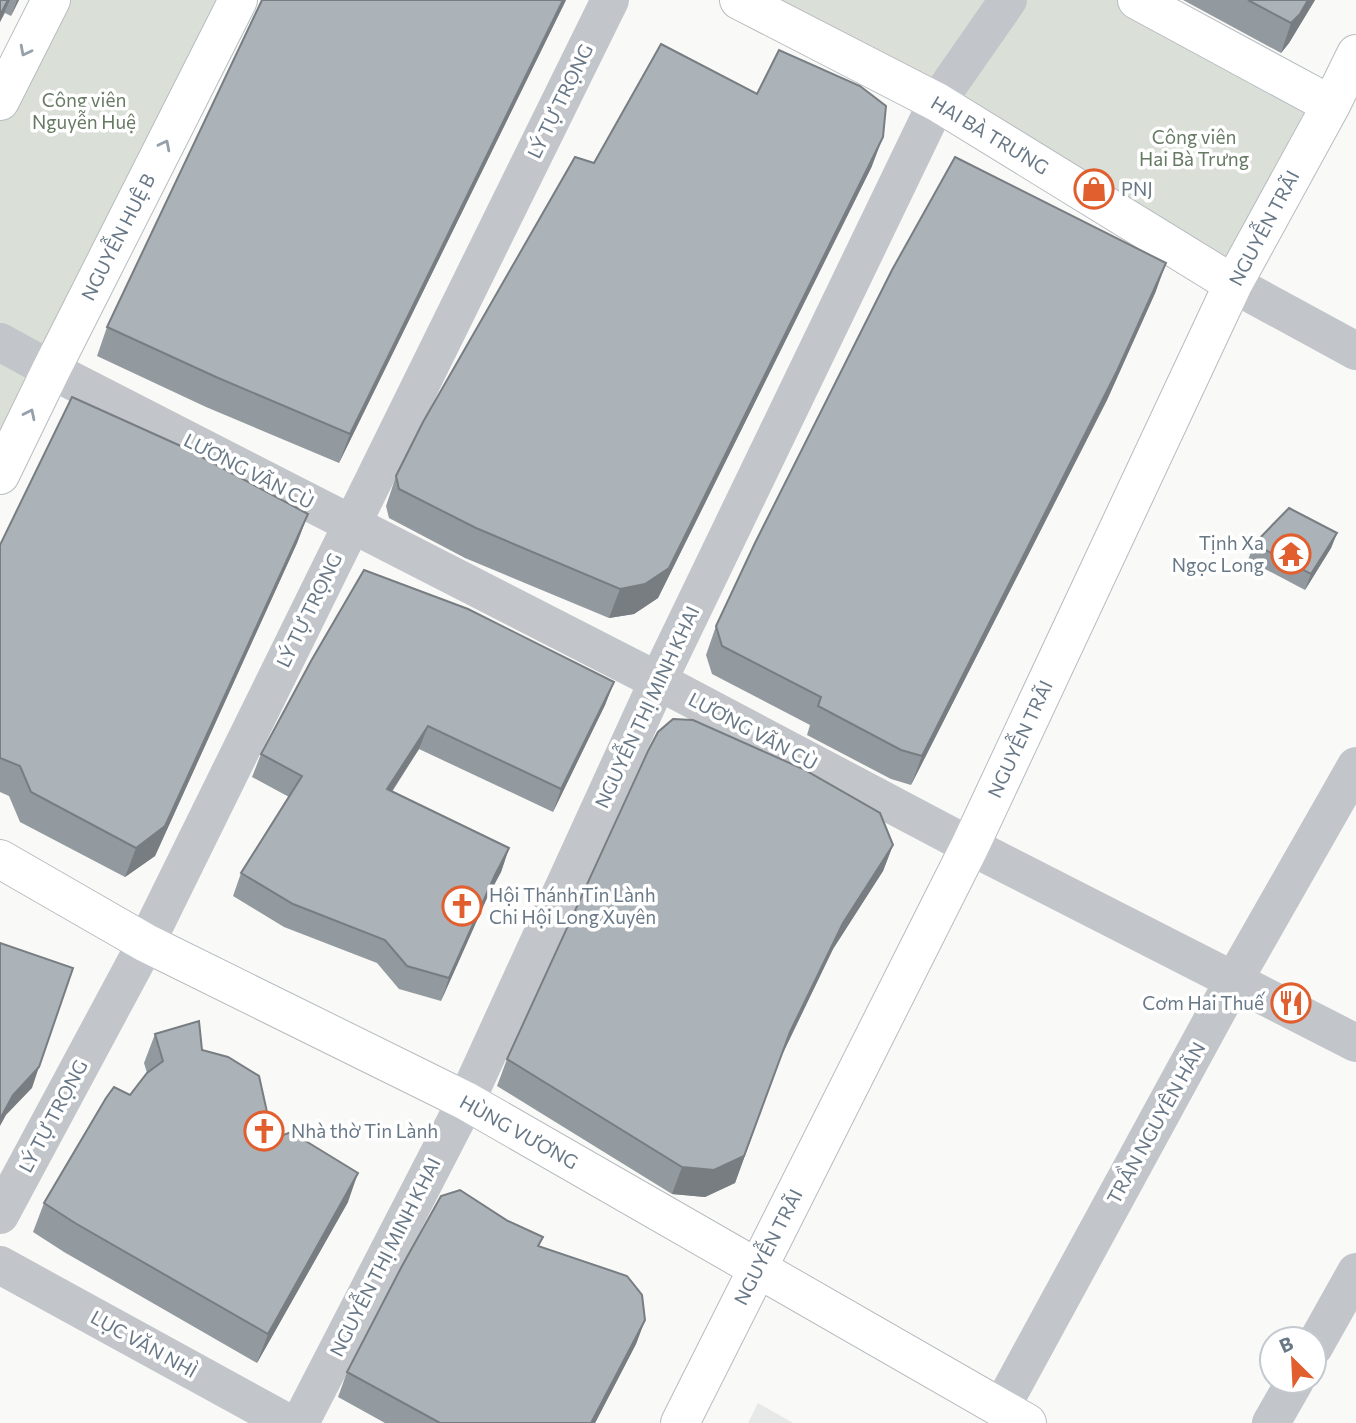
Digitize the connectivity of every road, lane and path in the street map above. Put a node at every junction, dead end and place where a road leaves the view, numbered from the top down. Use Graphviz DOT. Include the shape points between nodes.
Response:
graph roads {
  1 [pos="51,0"];
  2 [pos="238,0"];
  3 [pos="610,0"];
  4 [pos="739,0"];
  5 [pos="1008,0"];
  6 [pos="1137,0"];
  7 [pos="1356,54"];
  8 [pos="0,101"];
  9 [pos="937,102"];
  10 [pos="1331,105"];
  11 [pos="1233,284"];
  12 [pos="0,342"];
  13 [pos="1356,351"];
  14 [pos="51,370"];
  15 [pos="0,475"];
  16 [pos="351,524"];
  17 [pos="658,681"];
  18 [pos="1356,766"];
  19 [pos="970,846"];
  20 [pos="0,859"];
  21 [pos="146,943"];
  22 [pos="1234,980"];
  23 [pos="1356,1043"];
  24 [pos="466,1101"];
  25 [pos="0,1215"];
  26 [pos="0,1265"];
  27 [pos="758,1268"];
  28 [pos="1356,1272"];
  29 [pos="1326,1325"];
  30 [pos="1286,1395"];
  31 [pos="1014,1415"];
  32 [pos="288,1423"];
  33 [pos="300,1423"];
  34 [pos="680,1423"];
  35 [pos="1271,1423"];
  1 -- 8 [label="street, one-way"];
  14 -- 2 [label="street, NGUYỄN HUỆ B, one-way"];
  3 -- 16 [label="street, LÝ TỰ TRỌNG"];
  4 -- 9 [label="street, HAI BÀ TRƯNG"];
  5 -- 9 [label="street, NGUYỄN THỊ MINH KHAI"];
  6 -- 10 [label="street"];
  7 -- 10 [label="street, NGUYỄN TRÃI"];
  9 -- 11 [label="street, HAI BÀ TRƯNG"];
  9 -- 17 [label="street, NGUYỄN THỊ MINH KHAI"];
  10 -- 11 [label="street, NGUYỄN TRÃI"];
  11 -- 13 [label="street"];
  11 -- 19 [label="street, NGUYỄN TRÃI"];
  12 -- 14 [label="street, LƯƠNG VÃN CÙ"];
  15 -- 14 [label="street, NGUYỄN HUỆ B, one-way"];
  14 -- 16 [label="street, LƯƠNG VÃN CÙ"];
  16 -- 17 [label="street, LƯƠNG VÃN CÙ"];
  16 -- 21 [label="street, LÝ TỰ TRỌNG"];
  17 -- 19 [label="street, LƯƠNG VÃN CÙ"];
  17 -- 24 [label="street, NGUYỄN THỊ MINH KHAI"];
  18 -- 22 [label="street, TRẦN NGUYÊN HÃN"];
  19 -- 22 [label="street, LƯƠNG VÃN CÙ"];
  19 -- 27 [label="street, NGUYỄN TRÃI"];
  20 -- 21 [label="street, HÙNG VƯƠNG"];
  21 -- 24 [label="street, HÙNG VƯƠNG"];
  21 -- 25 [label="street, LÝ TỰ TRỌNG"];
  22 -- 23 [label="street, LƯƠNG VÃN CÙ"];
  22 -- 31 [label="street, TRẦN NGUYÊN HÃN"];
  24 -- 27 [label="street, HÙNG VƯƠNG"];
  24 -- 33 [label="street, NGUYỄN THỊ MINH KHAI"];
  26 -- 32 [label="street, LỤC VĂN NHÌ"];
  27 -- 31 [label="street, HÙNG VƯƠNG"];
  27 -- 34 [label="street, NGUYỄN TRÃI"];
  28 -- 29 [label="street"];
  30 -- 35 [label="street"];
}
